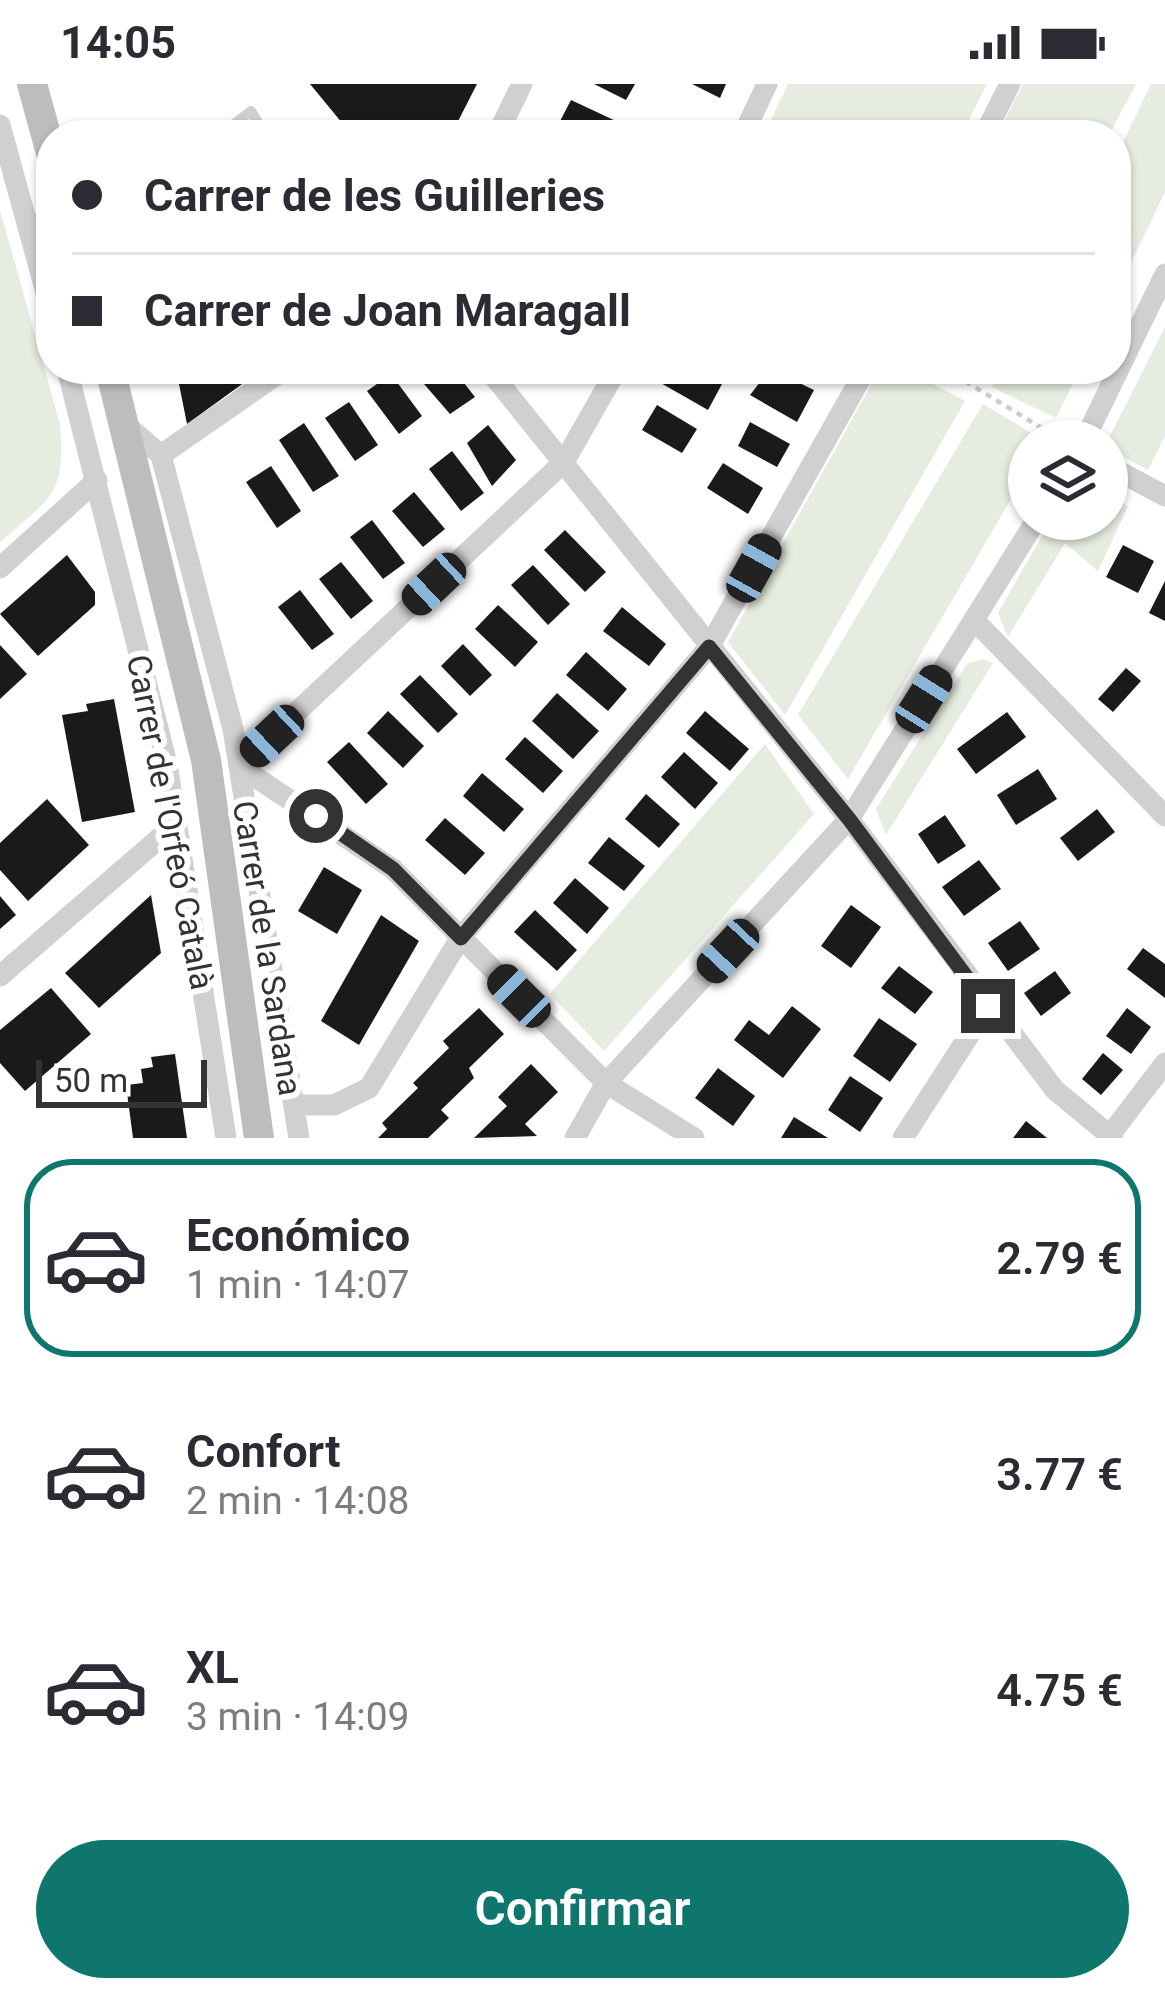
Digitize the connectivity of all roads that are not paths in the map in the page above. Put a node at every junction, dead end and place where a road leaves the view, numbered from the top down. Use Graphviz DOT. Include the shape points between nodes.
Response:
graph roads {
  1 [pos="32,84"];
  2 [pos="522,84"];
  3 [pos="767,84"];
  4 [pos="1010,84"];
  5 [pos="42,120"];
  6 [pos="504,120"];
  7 [pos="749,120"];
  8 [pos="992,120"];
  9 [pos="0,125"];
  10 [pos="25,218"];
  11 [pos="36,229"];
  12 [pos="36,257"];
  13 [pos="1165,274"];
  14 [pos="1131,344"];
  15 [pos="71,384"];
  16 [pos="114,384"];
  17 [pos="263,384"];
  18 [pos="500,384"];
  19 [pos="608,384"];
  20 [pos="858,384"];
  21 [pos="1112,384"];
  22 [pos="1094,420"];
  23 [pos="126,425"];
  24 [pos="161,455"];
  25 [pos="564,462"];
  26 [pos="1128,476"];
  27 [pos="97,480"];
  28 [pos="1165,496"];
  29 [pos="1024,540"];
  30 [pos="0,568"];
  31 [pos="974,620"];
  32 [pos="709,647"];
  33 [pos="239,766"];
  34 [pos="1165,816"];
  35 [pos="849,819"];
  36 [pos="177,824"];
  37 [pos="461,938"];
  38 [pos="0,976"];
  39 [pos="988,1006"];
  40 [pos="1165,1063"];
  41 [pos="606,1083"];
  42 [pos="294,1105"];
  43 [pos="1112,1137"];
  44 [pos="226,1138"];
  45 [pos="259,1138"];
  46 [pos="299,1138"];
  47 [pos="574,1138"];
  48 [pos="694,1138"];
  49 [pos="903,1138"];
  1 -- 5 [label="street"];
  2 -- 6 [label="street"];
  3 -- 7 [label="street"];
  4 -- 8 [label="street"];
  9 -- 10 [label="street"];
  10 -- 11 [label="street"];
  10 -- 12 [label="street"];
  13 -- 14 [label="street"];
  15 -- 27 [label="street, Carrer de l'Orfeó Català"];
  16 -- 23 [label="street"];
  17 -- 24 [label="street"];
  18 -- 25 [label="street"];
  19 -- 25 [label="street"];
  20 -- 32 [label="street"];
  21 -- 22 [label="street"];
  23 -- 24 [label="street"];
  23 -- 45 [label="street" via="206,760"];
  24 -- 33 [label="street, Carrer de la Sardana"];
  25 -- 32 [label="street"];
  25 -- 33 [label="street"];
  26 -- 28 [label="street"];
  27 -- 30 [label="street"];
  27 -- 36 [label="street, Carrer de l'Orfeó Català"];
  29 -- 31 [label="street"];
  31 -- 34 [label="street"];
  31 -- 35 [label="street"];
  32 -- 35 [label="street"];
  32 -- 37 [label="street"];
  33 -- 37 [label="street" via="393,869"];
  33 -- 42 [label="street, Carrer de la Sardana"];
  35 -- 39 [label="street"];
  35 -- 41 [label="street"];
  36 -- 38 [label="street"];
  36 -- 44 [label="street, Carrer de l'Orfeó Català"];
  37 -- 41 [label="street"];
  37 -- 42 [label="street" via="369,1088 334,1105"];
  39 -- 43 [label="street" via="1055,1090"];
  39 -- 49 [label="street"];
  40 -- 43 [label="street"];
  41 -- 47 [label="street"];
  41 -- 48 [label="street"];
  42 -- 46 [label="street, Carrer de la Sardana"];
}
